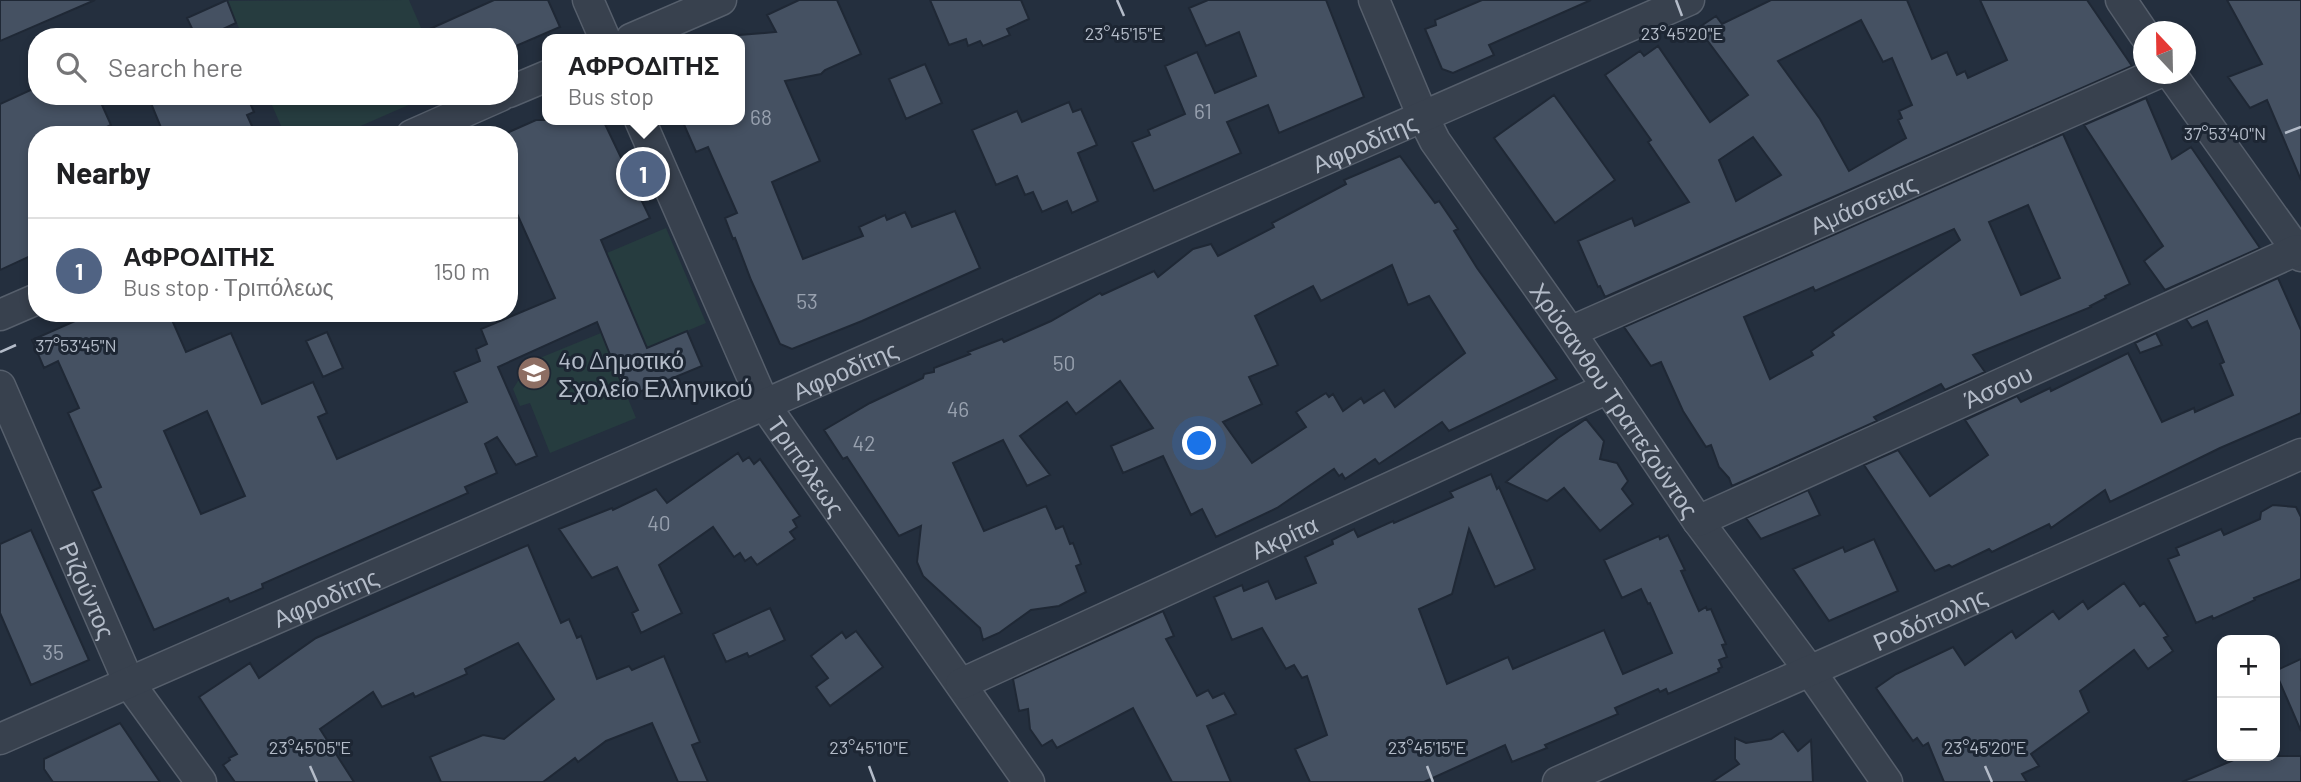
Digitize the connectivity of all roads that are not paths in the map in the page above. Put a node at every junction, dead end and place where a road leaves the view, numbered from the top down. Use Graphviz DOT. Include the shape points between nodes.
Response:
graph roads {
  1 [pos="588,0"];
  2 [pos="721,0"];
  3 [pos="1374,0"];
  4 [pos="1689,0"];
  5 [pos="2120,0"];
  6 [pos="2135,21"];
  7 [pos="603,34"];
  8 [pos="643,34"];
  9 [pos="542,78"];
  10 [pos="2133,84"];
  11 [pos="2178,84"];
  12 [pos="518,88"];
  13 [pos="480,105"];
  14 [pos="1423,117"];
  15 [pos="642,125"];
  16 [pos="432,126"];
  17 [pos="2299,253"];
  18 [pos="28,303"];
  19 [pos="0,315"];
  20 [pos="1570,332"];
  21 [pos="0,386"];
  22 [pos="1608,388"];
  23 [pos="764,404"];
  24 [pos="2301,454"];
  25 [pos="1698,521"];
  26 [pos="1810,671"];
  27 [pos="129,683"];
  28 [pos="961,684"];
  29 [pos="0,739"];
  30 [pos="201,782"];
  31 [pos="1029,782"];
  32 [pos="1558,782"];
  33 [pos="1887,782"];
  1 -- 7 [label="street"];
  2 -- 8 [label="street"];
  3 -- 14 [label="street, Χρύσανθου Τραπεζούντος"];
  4 -- 14 [label="street, Αφροδίτης"];
  5 -- 6 [label="street"];
  9 -- 12 [label="street"];
  10 -- 20 [label="street, Αμάσσειας"];
  11 -- 17 [label="street"];
  13 -- 16 [label="street"];
  14 -- 20 [label="street, Χρύσανθου Τραπεζούντος" via="1435,141"];
  14 -- 23 [label="street, Αφροδίτης"];
  15 -- 23 [label="street, Τριπόλεως"];
  17 -- 25 [label="street, Άσσου"];
  18 -- 19 [label="street"];
  20 -- 22 [label="street, Χρύσανθου Τραπεζούντος"];
  21 -- 27 [label="street, Ριζούντος"];
  22 -- 25 [label="street, Χρύσανθου Τραπεζούντος"];
  22 -- 28 [label="street, Ακρίτα"];
  23 -- 27 [label="street, Αφροδίτης"];
  23 -- 28 [label="street, Τριπόλεως"];
  24 -- 26 [label="street, Ροδόπολης"];
  25 -- 26 [label="street, Χρύσανθου Τραπεζούντος"];
  26 -- 32 [label="street, Ροδόπολης"];
  26 -- 33 [label="street, Χρύσανθου Τραπεζούντος"];
  27 -- 29 [label="street, Αφροδίτης"];
  27 -- 30 [label="street, Ριζούντος"];
  28 -- 31 [label="street, Τριπόλεως"];
}
